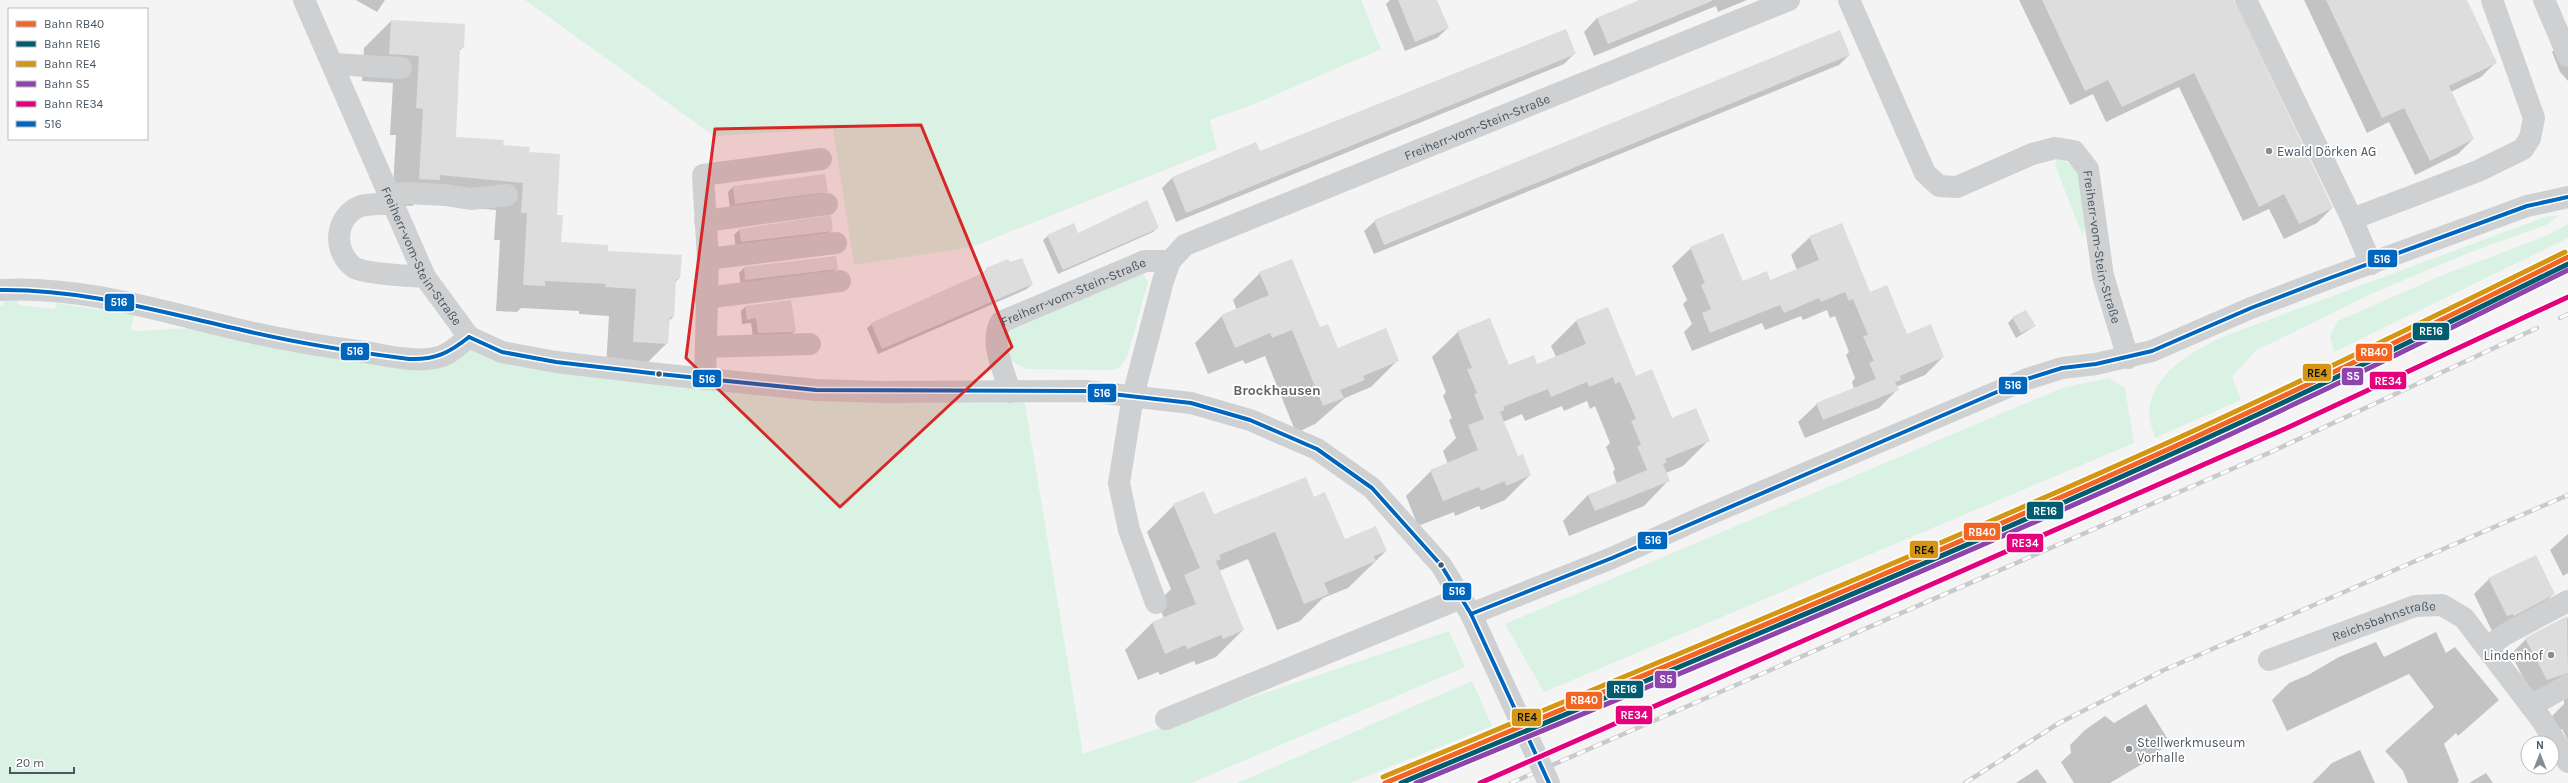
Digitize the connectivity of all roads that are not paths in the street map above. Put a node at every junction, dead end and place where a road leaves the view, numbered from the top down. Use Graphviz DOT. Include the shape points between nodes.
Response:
graph roads {
  1 [pos="304,0"];
  2 [pos="1789,0"];
  3 [pos="1849,0"];
  4 [pos="2246,0"];
  5 [pos="2492,0"];
  6 [pos="2544,0"];
  7 [pos="2568,56"];
  8 [pos="333,64"];
  9 [pos="401,68"];
  10 [pos="821,160"];
  11 [pos="507,196"];
  12 [pos="2568,197"];
  13 [pos="390,199"];
  14 [pos="827,204"];
  15 [pos="2352,219"];
  16 [pos="705,221"];
  17 [pos="836,242"];
  18 [pos="708,259"];
  19 [pos="1170,261"];
  20 [pos="2371,264"];
  21 [pos="425,278"];
  22 [pos="840,281"];
  23 [pos="0,290"];
  24 [pos="705,298"];
  25 [pos="469,337"];
  26 [pos="810,344"];
  27 [pos="706,347"];
  28 [pos="2128,358"];
  29 [pos="705,379"];
  30 [pos="1010,392"];
  31 [pos="1133,396"];
  32 [pos="2568,601"];
  33 [pos="1156,603"];
  34 [pos="1466,606"];
  35 [pos="2486,648"];
  36 [pos="2269,660"];
  37 [pos="2568,685"];
  38 [pos="2531,706"];
  39 [pos="1166,720"];
  40 [pos="2568,762"];
  41 [pos="1550,783"];
  1 -- 8 [label="street, Freiherr-vom-Stein-Straße"];
  2 -- 19 [label="street, Freiherr-vom-Stein-Straße" via="1185,245"];
  3 -- 28 [label="street, Freiherr-vom-Stein-Straße" via="1925,173 1938,186 1957,187 2032,154 2054,148 2074,151 2088,170 2103,276"];
  4 -- 15 [label="street"];
  5 -- 15 [label="street" via="2534,118 2534,127 2523,149 2478,170"];
  6 -- 7 [label="street"];
  8 -- 9 [label="street"];
  8 -- 13 [label="street, Freiherr-vom-Stein-Straße"];
  10 -- 16 [label="street" via="703,175"];
  11 -- 13 [label="street" via="471,199 408,193"];
  12 -- 20 [label="street" via="2527,206"];
  13 -- 21 [label="street, Freiherr-vom-Stein-Straße"];
  13 -- 21 [label="street" via="360,206 349,215 341,226 338,239 340,249 346,260 357,269"];
  14 -- 16 [label="street"];
  15 -- 20 [label="street"];
  16 -- 18 [label="street"];
  17 -- 18 [label="street"];
  18 -- 24 [label="street"];
  19 -- 30 [label="street, Freiherr-vom-Stein-Straße" via="1145,261 1001,322 995,332 996,344"];
  19 -- 31 [label="street, Freiherr-vom-Stein-Straße"];
  20 -- 28 [label="street" via="2251,308 2152,351"];
  21 -- 25 [label="street, Freiherr-vom-Stein-Straße"];
  22 -- 24 [label="street"];
  23 -- 25 [label="street" via="24,288 84,294 142,304 224,326 310,344 415,359 440,357"];
  24 -- 27 [label="street"];
  25 -- 29 [label="street, Freiherr-vom-Stein-Straße" via="502,352 556,362"];
  26 -- 27 [label="street"];
  27 -- 29 [label="street"];
  28 -- 34 [label="street" via="2062,368 2027,379 1612,558"];
  29 -- 30 [label="street, Freiherr-vom-Stein-Straße" via="816,390"];
  30 -- 31 [label="street, Freiherr-vom-Stein-Straße" via="1085,391"];
  31 -- 33 [label="street" via="1119,483 1129,530"];
  31 -- 34 [label="street, Freiherr-vom-Stein-Straße" via="1191,403 1250,420 1316,449 1372,488 1441,566"];
  32 -- 35 [label="street" via="2506,634"];
  34 -- 39 [label="street"];
  34 -- 41 [label="street, Freiherr-vom-Stein-Straße, bridge"];
  35 -- 36 [label="street, Reichsbahnstraße" via="2464,618 2442,605 2415,606"];
  35 -- 38 [label="street, Reichsbahnstraße"];
  37 -- 38 [label="street"];
  38 -- 40 [label="street, Reichsbahnstraße"];
}
